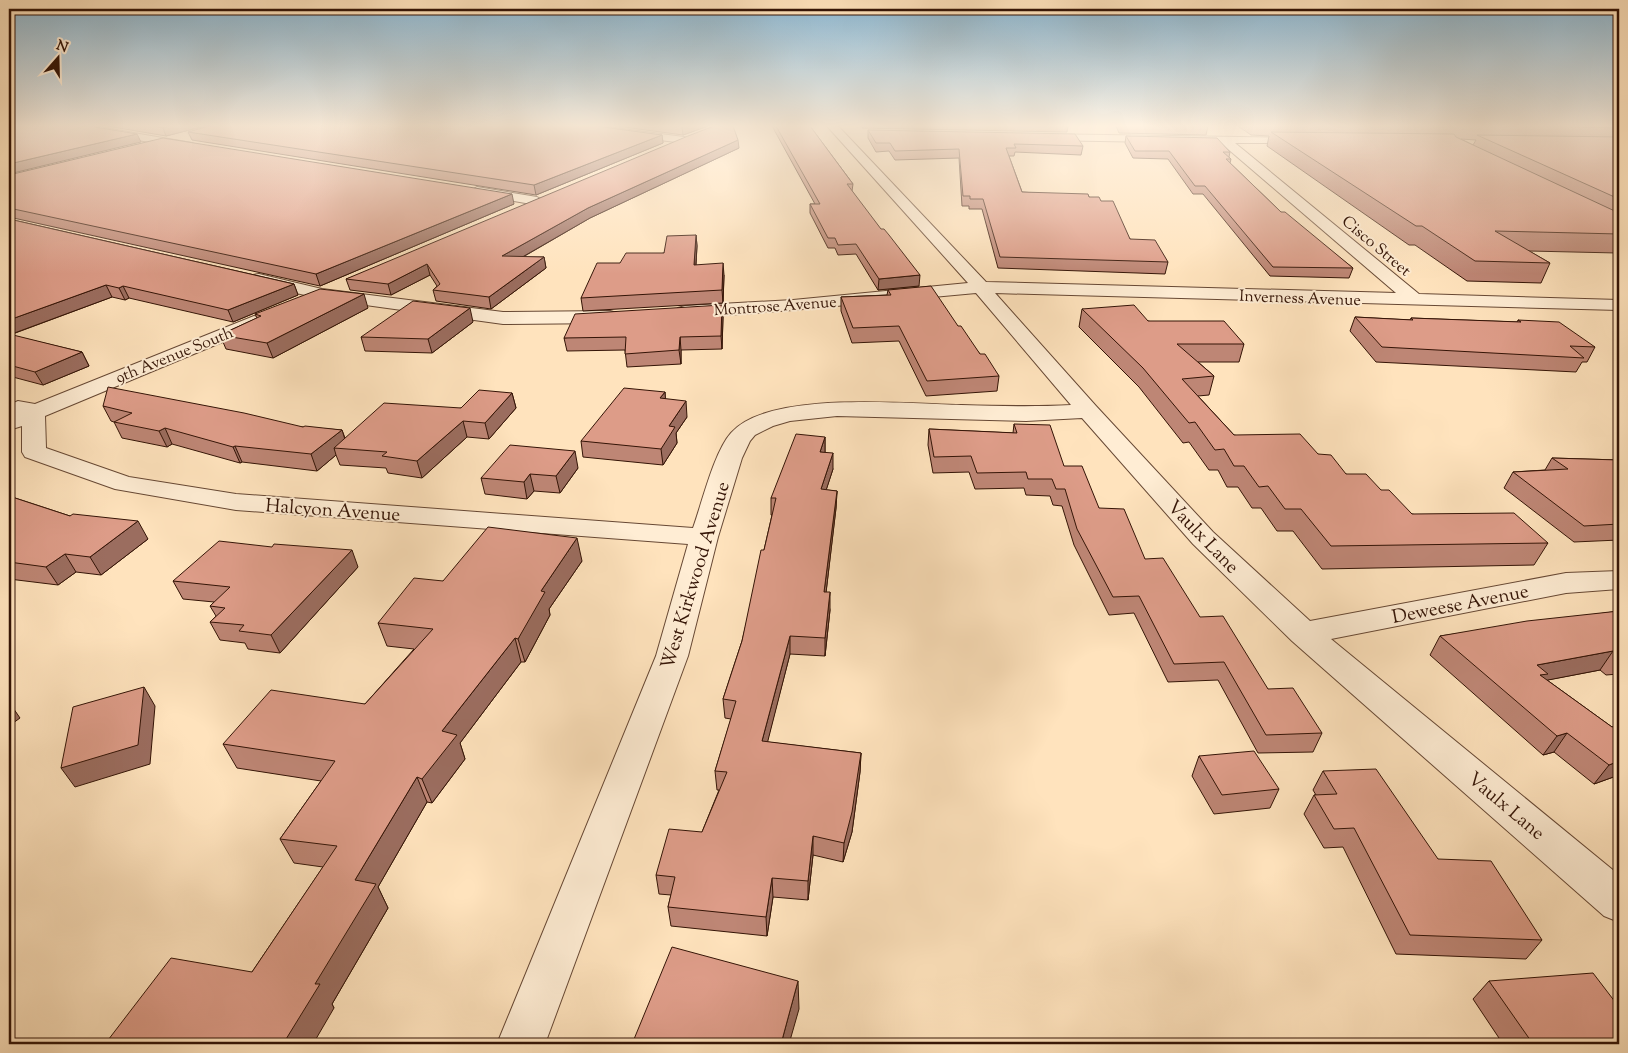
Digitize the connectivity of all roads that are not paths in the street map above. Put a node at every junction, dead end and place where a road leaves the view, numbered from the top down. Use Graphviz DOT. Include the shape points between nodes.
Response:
graph roads {
  1 [pos="881,175"];
  2 [pos="1266,175"];
  3 [pos="468,190"];
  4 [pos="555,194"];
  5 [pos="537,201"];
  6 [pos="512,212"];
  7 [pos="245,276"];
  8 [pos="354,280"];
  9 [pos="981,287"];
  10 [pos="322,294"];
  11 [pos="1415,300"];
  12 [pos="295,305"];
  13 [pos="1619,305"];
  14 [pos="667,313"];
  15 [pos="268,316"];
  16 [pos="629,316"];
  17 [pos="21,409"];
  18 [pos="1088,411"];
  19 [pos="9,423"];
  20 [pos="704,537"];
  21 [pos="1619,580"];
  22 [pos="1302,632"];
  23 [pos="1619,902"];
  24 [pos="521,1044"];
  1 -- 9 [label="street, Vaulx Lane"];
  2 -- 11 [label="street, Cisco Street"];
  3 -- 5 [label="street"];
  4 -- 5 [label="street"];
  5 -- 6 [label="street"];
  7 -- 10 [label="street"];
  8 -- 10 [label="street"];
  9 -- 11 [label="street, Inverness Avenue"];
  9 -- 14 [label="street, Montrose Avenue"];
  9 -- 18 [label="street, Vaulx Lane"];
  10 -- 12 [label="street"];
  10 -- 16 [label="street" via="503,318"];
  11 -- 13 [label="street, Inverness Avenue"];
  15 -- 17 [label="street, 9th Avenue South"];
  17 -- 19 [label="street, 9th Avenue South"];
  17 -- 20 [label="street, Halcyon Avenue" via="34,452 124,484 236,502"];
  18 -- 20 [label="street, West Kirkwood Avenue" via="1026,414 837,409 787,414 765,421 747,430 740,438 730,458"];
  18 -- 22 [label="street, Vaulx Lane" via="1202,538"];
  20 -- 24 [label="street, West Kirkwood Avenue" via="672,656"];
  21 -- 22 [label="street, Deweese Avenue" via="1566,583"];
  22 -- 23 [label="street, Vaulx Lane"];
}
